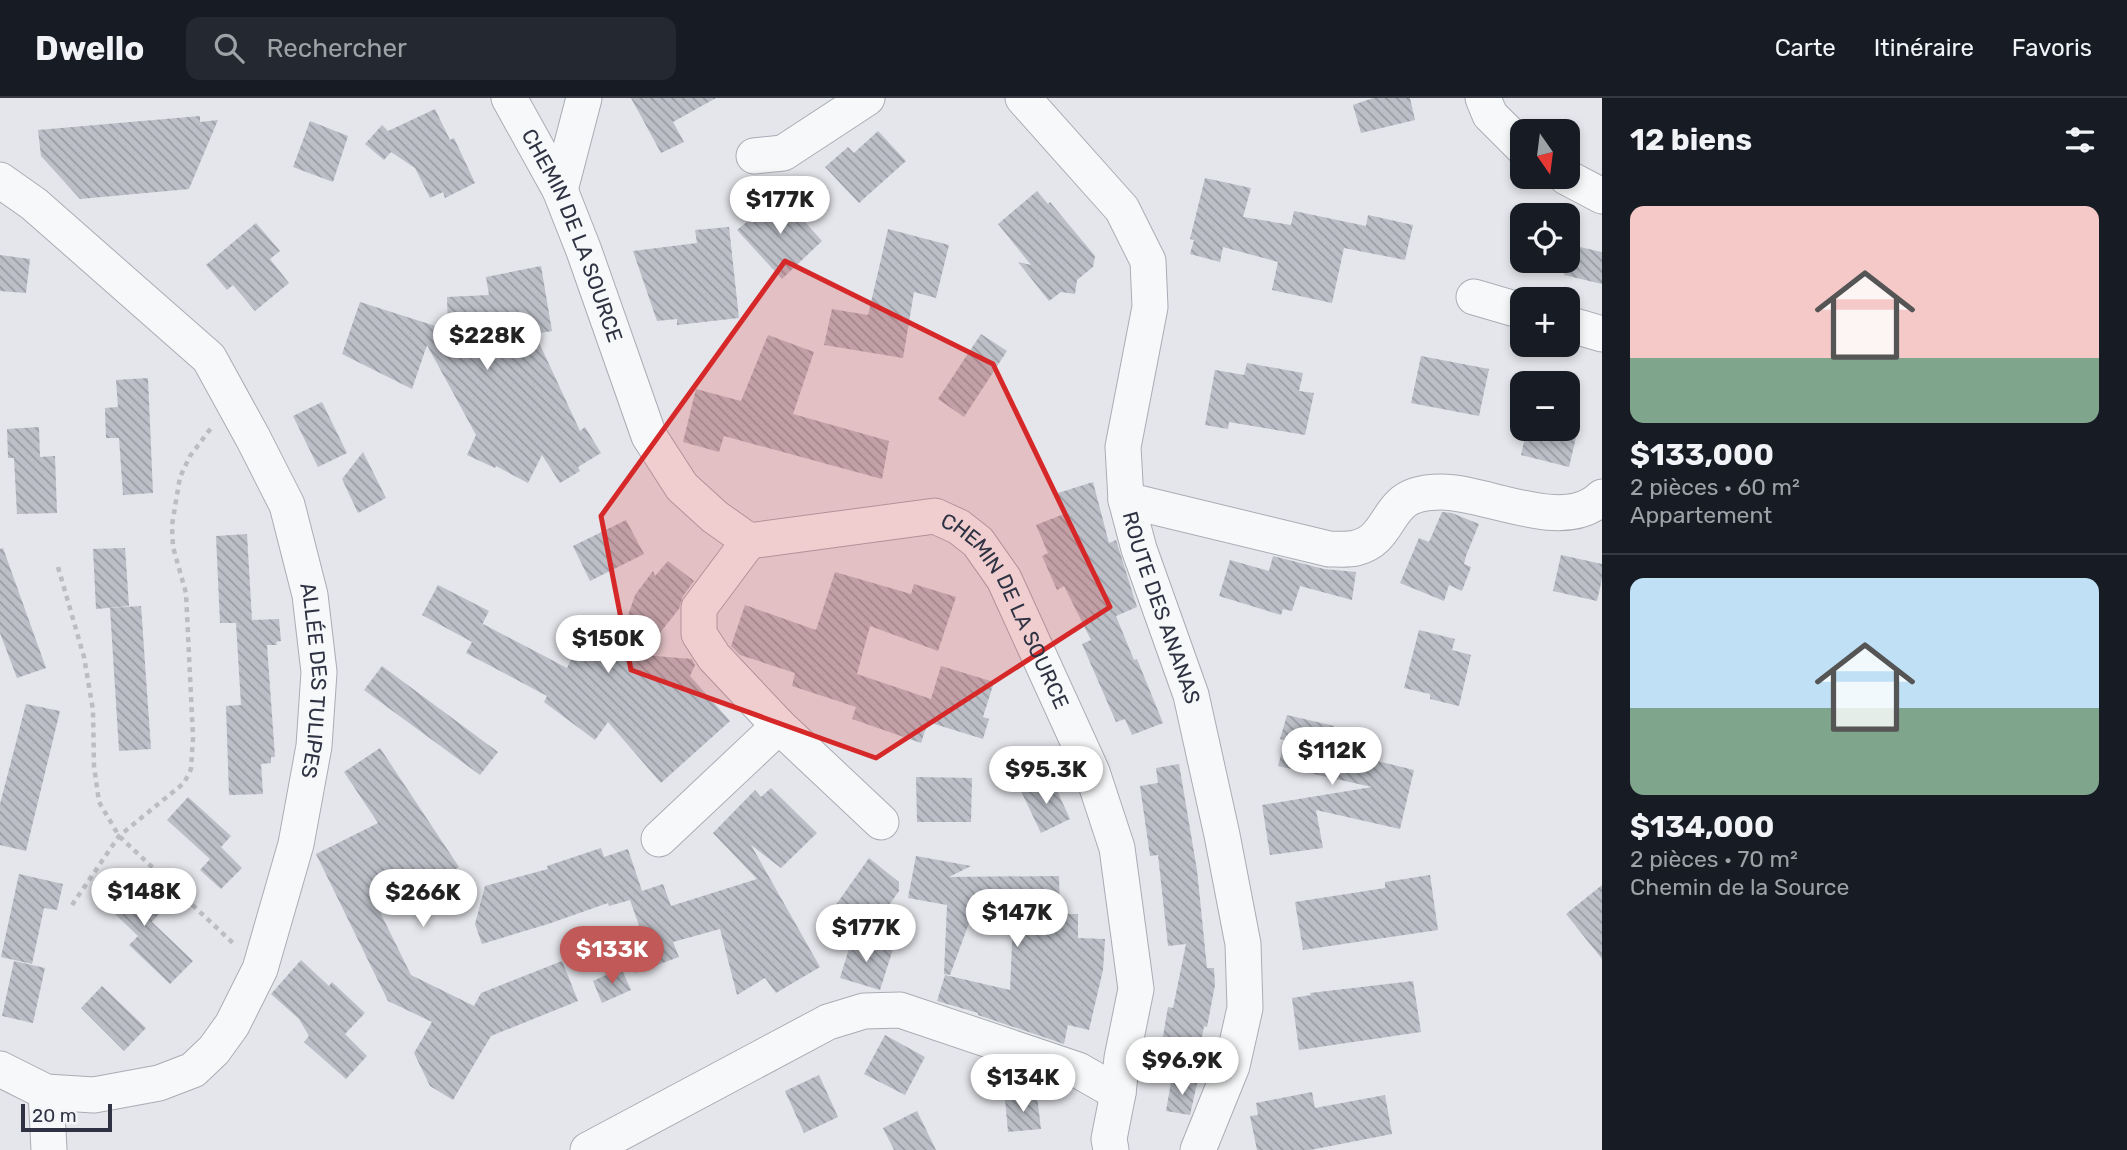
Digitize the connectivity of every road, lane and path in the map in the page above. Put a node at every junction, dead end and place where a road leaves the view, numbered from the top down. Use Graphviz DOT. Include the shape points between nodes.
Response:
graph roads {
  1 [pos="509,98"];
  2 [pos="584,98"];
  3 [pos="867,98"];
  4 [pos="1023,98"];
  5 [pos="1483,98"];
  6 [pos="1510,135"];
  7 [pos="754,156"];
  8 [pos="0,180"];
  9 [pos="1580,184"];
  10 [pos="560,190"];
  11 [pos="1602,196"];
  12 [pos="1474,297"];
  13 [pos="1510,308"];
  14 [pos="1580,328"];
  15 [pos="1602,334"];
  16 [pos="232,400"];
  17 [pos="1602,497"];
  18 [pos="1126,500"];
  19 [pos="749,541"];
  20 [pos="58,567"];
  21 [pos="779,726"];
  22 [pos="881,822"];
  23 [pos="119,836"];
  24 [pos="659,839"];
  25 [pos="72,905"];
  26 [pos="260,969"];
  27 [pos="0,1069"];
  28 [pos="46,1092"];
  29 [pos="1118,1093"];
  30 [pos="49,1150"];
  31 [pos="588,1150"];
  32 [pos="1111,1150"];
  33 [pos="1198,1150"];
  1 -- 10 [label="street, CHEMIN DE LA SOURCE"];
  2 -- 10 [label="street"];
  3 -- 7 [label="street" via="783,153"];
  4 -- 18 [label="street, ROUTE DES ANANAS" via="1122,209 1148,261 1150,307 1123,447"];
  5 -- 6 [label="street" via="1490,115"];
  8 -- 16 [label="street, ALLÉE DES TULIPES" via="34,204 209,358"];
  9 -- 11 [label="street"];
  10 -- 19 [label="street, CHEMIN DE LA SOURCE" via="649,436 682,487"];
  12 -- 13 [label="street"];
  14 -- 15 [label="street"];
  16 -- 23 [label="path" via="190,456 175,502 173,547 186,593 191,769 184,783"];
  16 -- 26 [label="street, ALLÉE DES TULIPES" via="287,505 310,595 319,672 314,746 296,844"];
  17 -- 18 [label="street" via="1594,505 1557,514 1450,492 1424,492 1402,502 1382,533 1357,548 1329,549"];
  18 -- 33 [label="street, ROUTE DES ANANAS" via="1191,695 1243,944 1245,1008 1232,1066"];
  19 -- 21 [label="street" via="699,608 699,634 714,657"];
  19 -- 29 [label="street, CHEMIN DE LA SOURCE" via="935,516 978,541 1004,579 1092,772 1117,848 1136,989"];
  20 -- 23 [label="path" via="84,657 99,802"];
  21 -- 22 [label="street"];
  21 -- 24 [label="street"];
  23 -- 25 [label="path"];
  23 -- 26 [label="path"];
  26 -- 28 [label="street, ALLÉE DES TULIPES" via="232,1025 193,1070 159,1083 94,1095"];
  27 -- 28 [label="street, ALLÉE DES TULIPES"];
  28 -- 30 [label="street"];
  29 -- 31 [label="street" via="1078,1070 900,1010 864,1011 828,1022"];
  29 -- 32 [label="street, CHEMIN DE LA SOURCE"];
}
